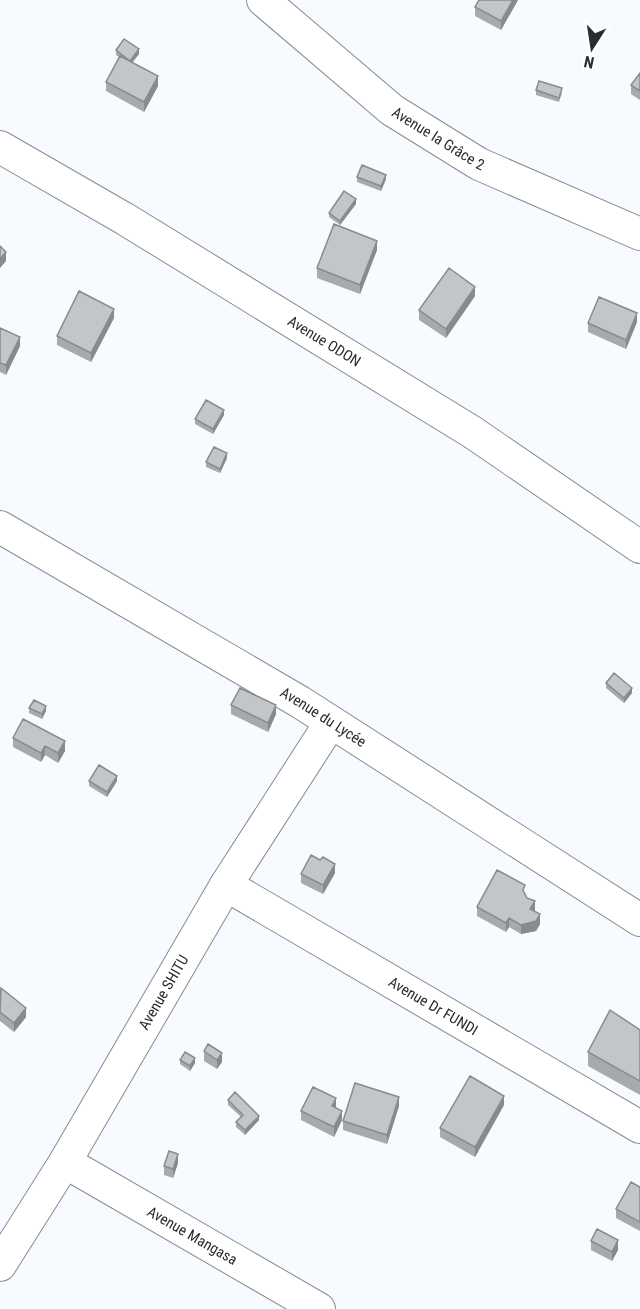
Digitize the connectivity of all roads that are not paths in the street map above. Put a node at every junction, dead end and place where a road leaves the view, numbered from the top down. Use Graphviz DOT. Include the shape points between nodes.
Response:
graph roads {
  1 [pos="263,0"];
  2 [pos="0,147"];
  3 [pos="640,234"];
  4 [pos="0,527"];
  5 [pos="640,547"];
  6 [pos="331,722"];
  7 [pos="226,885"];
  8 [pos="640,920"];
  9 [pos="640,1127"];
  10 [pos="65,1162"];
  11 [pos="0,1266"];
  12 [pos="319,1309"];
  1 -- 3 [label="street, Avenue la Grâce 2" via="392,110 470,158"];
  2 -- 5 [label="street, Avenue ODON" via="472,432"];
  4 -- 6 [label="street, Avenue du Lycée"];
  6 -- 7 [label="street, Avenue SHITU"];
  6 -- 8 [label="street, Avenue du Lycée"];
  7 -- 9 [label="street, Avenue Dr FUNDI"];
  7 -- 10 [label="street, Avenue SHITU"];
  10 -- 11 [label="street, Avenue SHITU"];
  10 -- 12 [label="street, Avenue Mangasa"];
}
